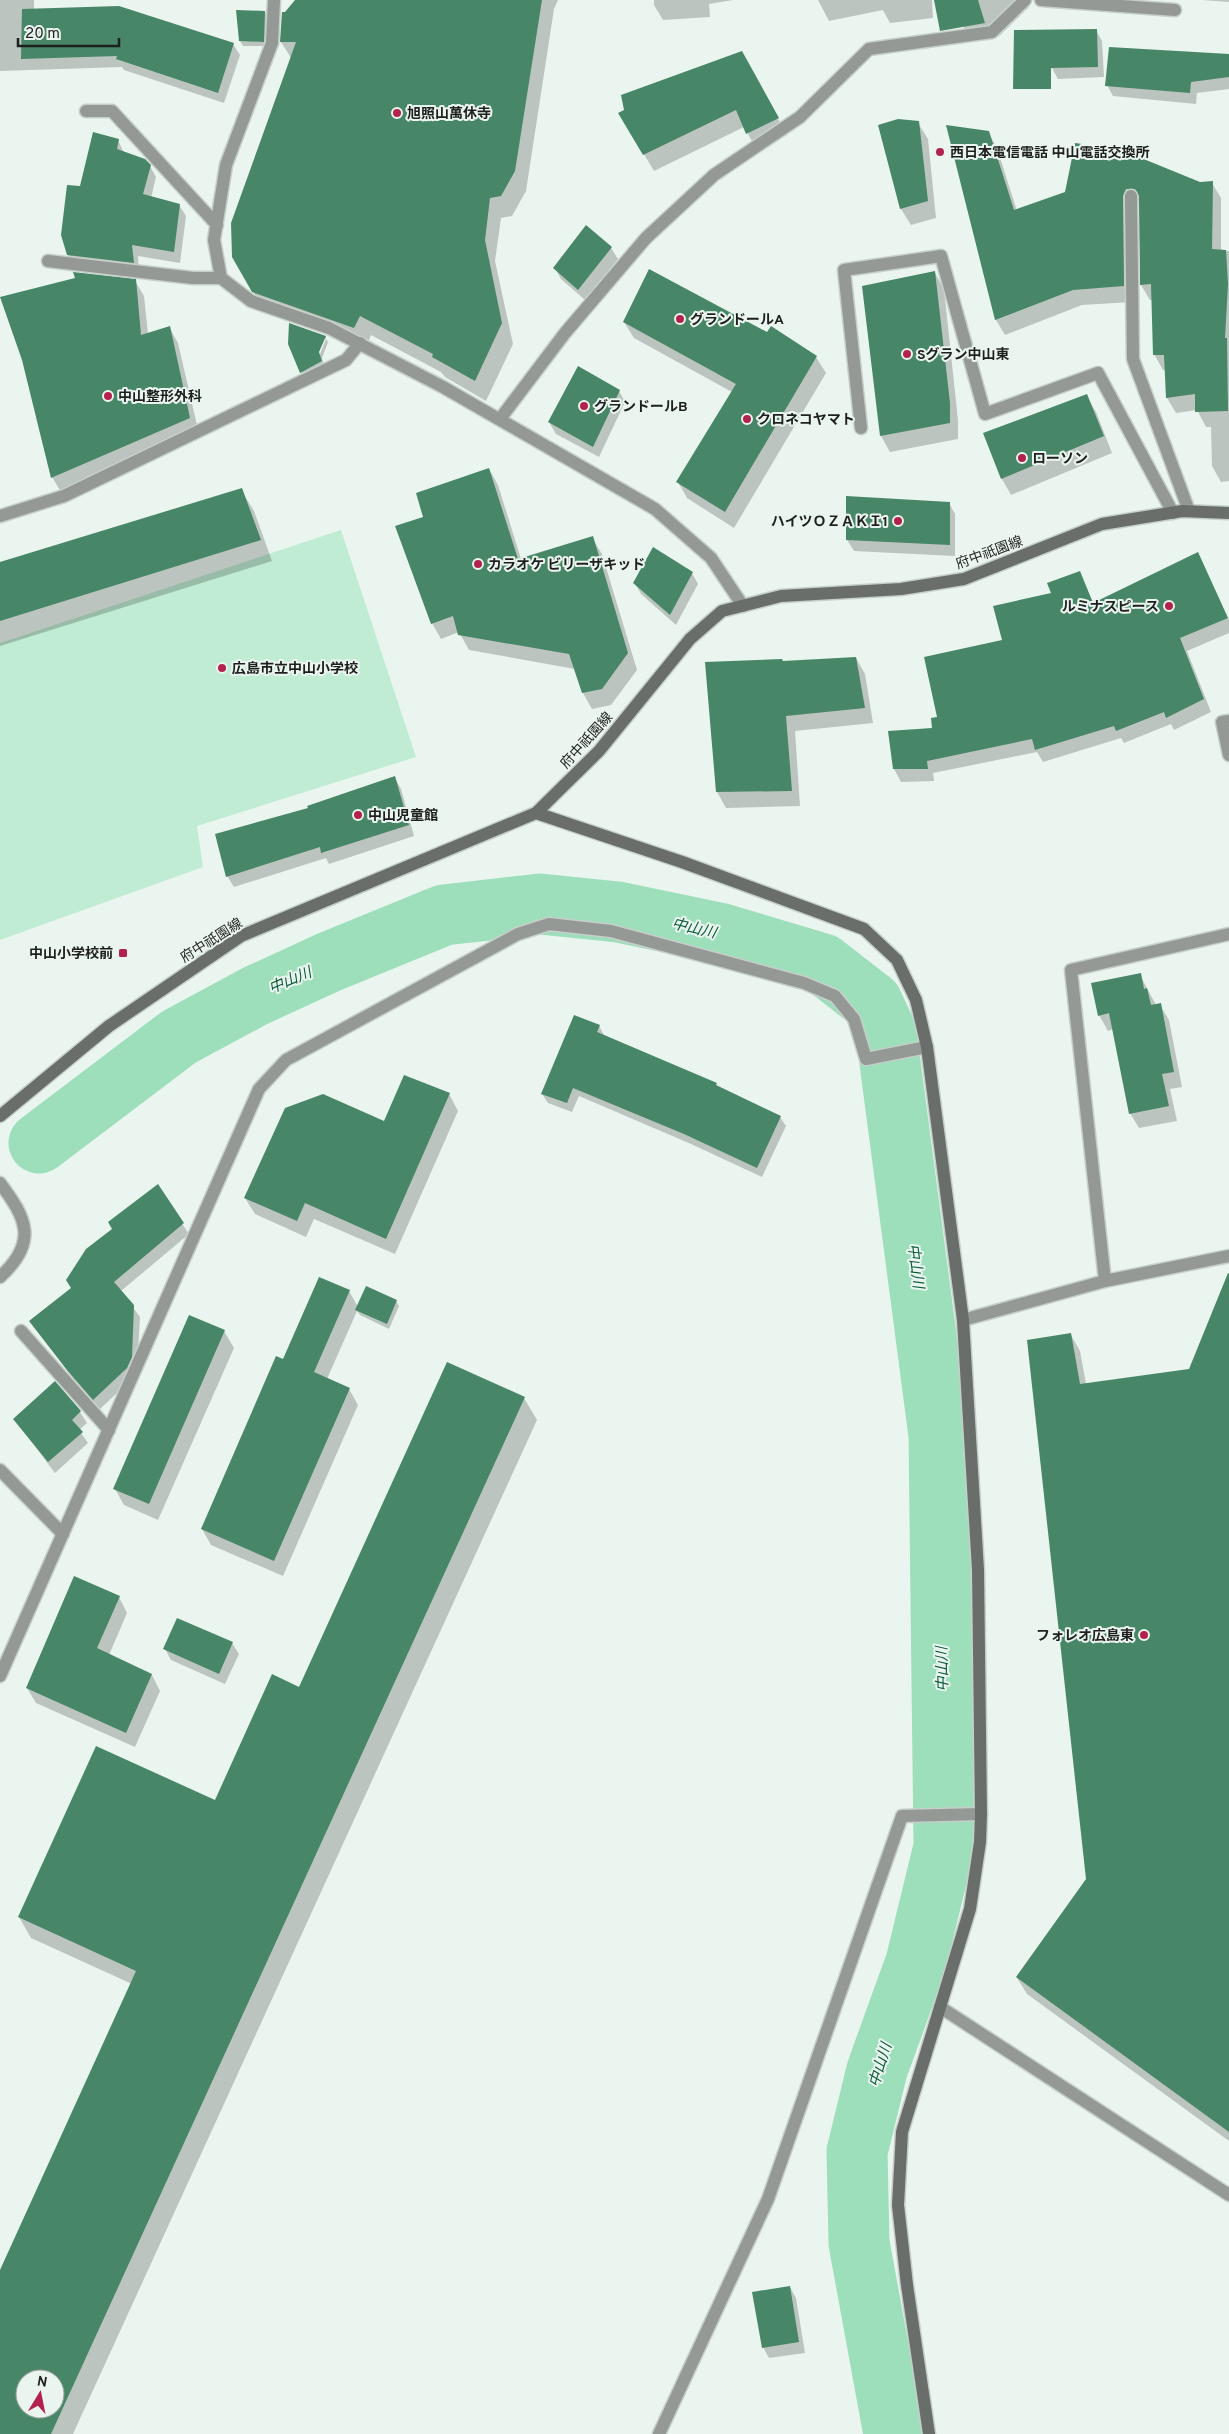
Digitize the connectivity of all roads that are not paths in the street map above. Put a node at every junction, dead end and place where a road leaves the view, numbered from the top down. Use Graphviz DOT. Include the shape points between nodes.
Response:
graph roads {
  1 [pos="274,0"];
  2 [pos="1025,0"];
  3 [pos="1040,0"];
  4 [pos="1175,10"];
  5 [pos="86,111"];
  6 [pos="1131,196"];
  7 [pos="217,225"];
  8 [pos="48,261"];
  9 [pos="221,278"];
  10 [pos="360,343"];
  11 [pos="500,419"];
  12 [pos="861,428"];
  13 [pos="1189,511"];
  14 [pos="1173,513"];
  15 [pos="1229,513"];
  16 [pos="0,516"];
  17 [pos="743,606"];
  18 [pos="1229,721"];
  19 [pos="1229,755"];
  20 [pos="536,813"];
  21 [pos="1229,934"];
  22 [pos="921,1049"];
  23 [pos="0,1116"];
  24 [pos="0,1182"];
  25 [pos="1229,1256"];
  26 [pos="0,1277"];
  27 [pos="1105,1281"];
  28 [pos="963,1320"];
  29 [pos="21,1331"];
  30 [pos="109,1430"];
  31 [pos="0,1470"];
  32 [pos="63,1534"];
  33 [pos="0,1676"];
  34 [pos="981,1814"];
  35 [pos="940,2007"];
  36 [pos="1229,2195"];
  37 [pos="659,2434"];
  38 [pos="928,2434"];
  1 -- 7 [label="street" via="272,43 226,165"];
  2 -- 11 [label="street" via="992,32 869,49 800,117 714,176 646,238 565,333"];
  3 -- 4 [label="street"];
  5 -- 7 [label="street" via="112,111"];
  6 -- 13 [label="street" via="1134,360"];
  7 -- 9 [label="street" via="214,240"];
  8 -- 9 [label="street" via="193,278"];
  9 -- 10 [label="street" via="251,301 329,328"];
  10 -- 11 [label="street"];
  10 -- 16 [label="street" via="346,360 64,496"];
  11 -- 17 [label="street" via="655,509 711,558"];
  12 -- 14 [label="street" via="844,270 941,256 985,414 1098,373"];
  13 -- 14 [label="street, 府中祇園線"];
  13 -- 15 [label="street, 府中祇園線"];
  14 -- 17 [label="street, 府中祇園線" via="1102,524 964,579 901,589 781,596"];
  17 -- 20 [label="street, 府中祇園線" via="722,611 690,639 599,751"];
  18 -- 19 [label="street" via="1222,722"];
  20 -- 22 [label="street" via="864,929 897,960 916,1000"];
  20 -- 23 [label="street, 府中祇園線" via="241,936 109,1026"];
  21 -- 27 [label="street" via="1071,970"];
  22 -- 28 [label="street"];
  22 -- 30 [label="street" via="866,1059 854,1019 834,996 804,983 611,931 549,924 518,934 286,1060 260,1089"];
  24 -- 26 [label="street" via="26,1225 14,1264"];
  25 -- 27 [label="street"];
  27 -- 28 [label="street"];
  28 -- 34 [label="street" via="978,1570"];
  29 -- 30 [label="street"];
  30 -- 32 [label="street"];
  31 -- 32 [label="street"];
  32 -- 33 [label="street"];
  34 -- 35 [label="street" via="970,1909"];
  34 -- 37 [label="street" via="902,1816 768,2199"];
  35 -- 36 [label="street"];
  35 -- 38 [label="street" via="902,2132 898,2205"];
}
